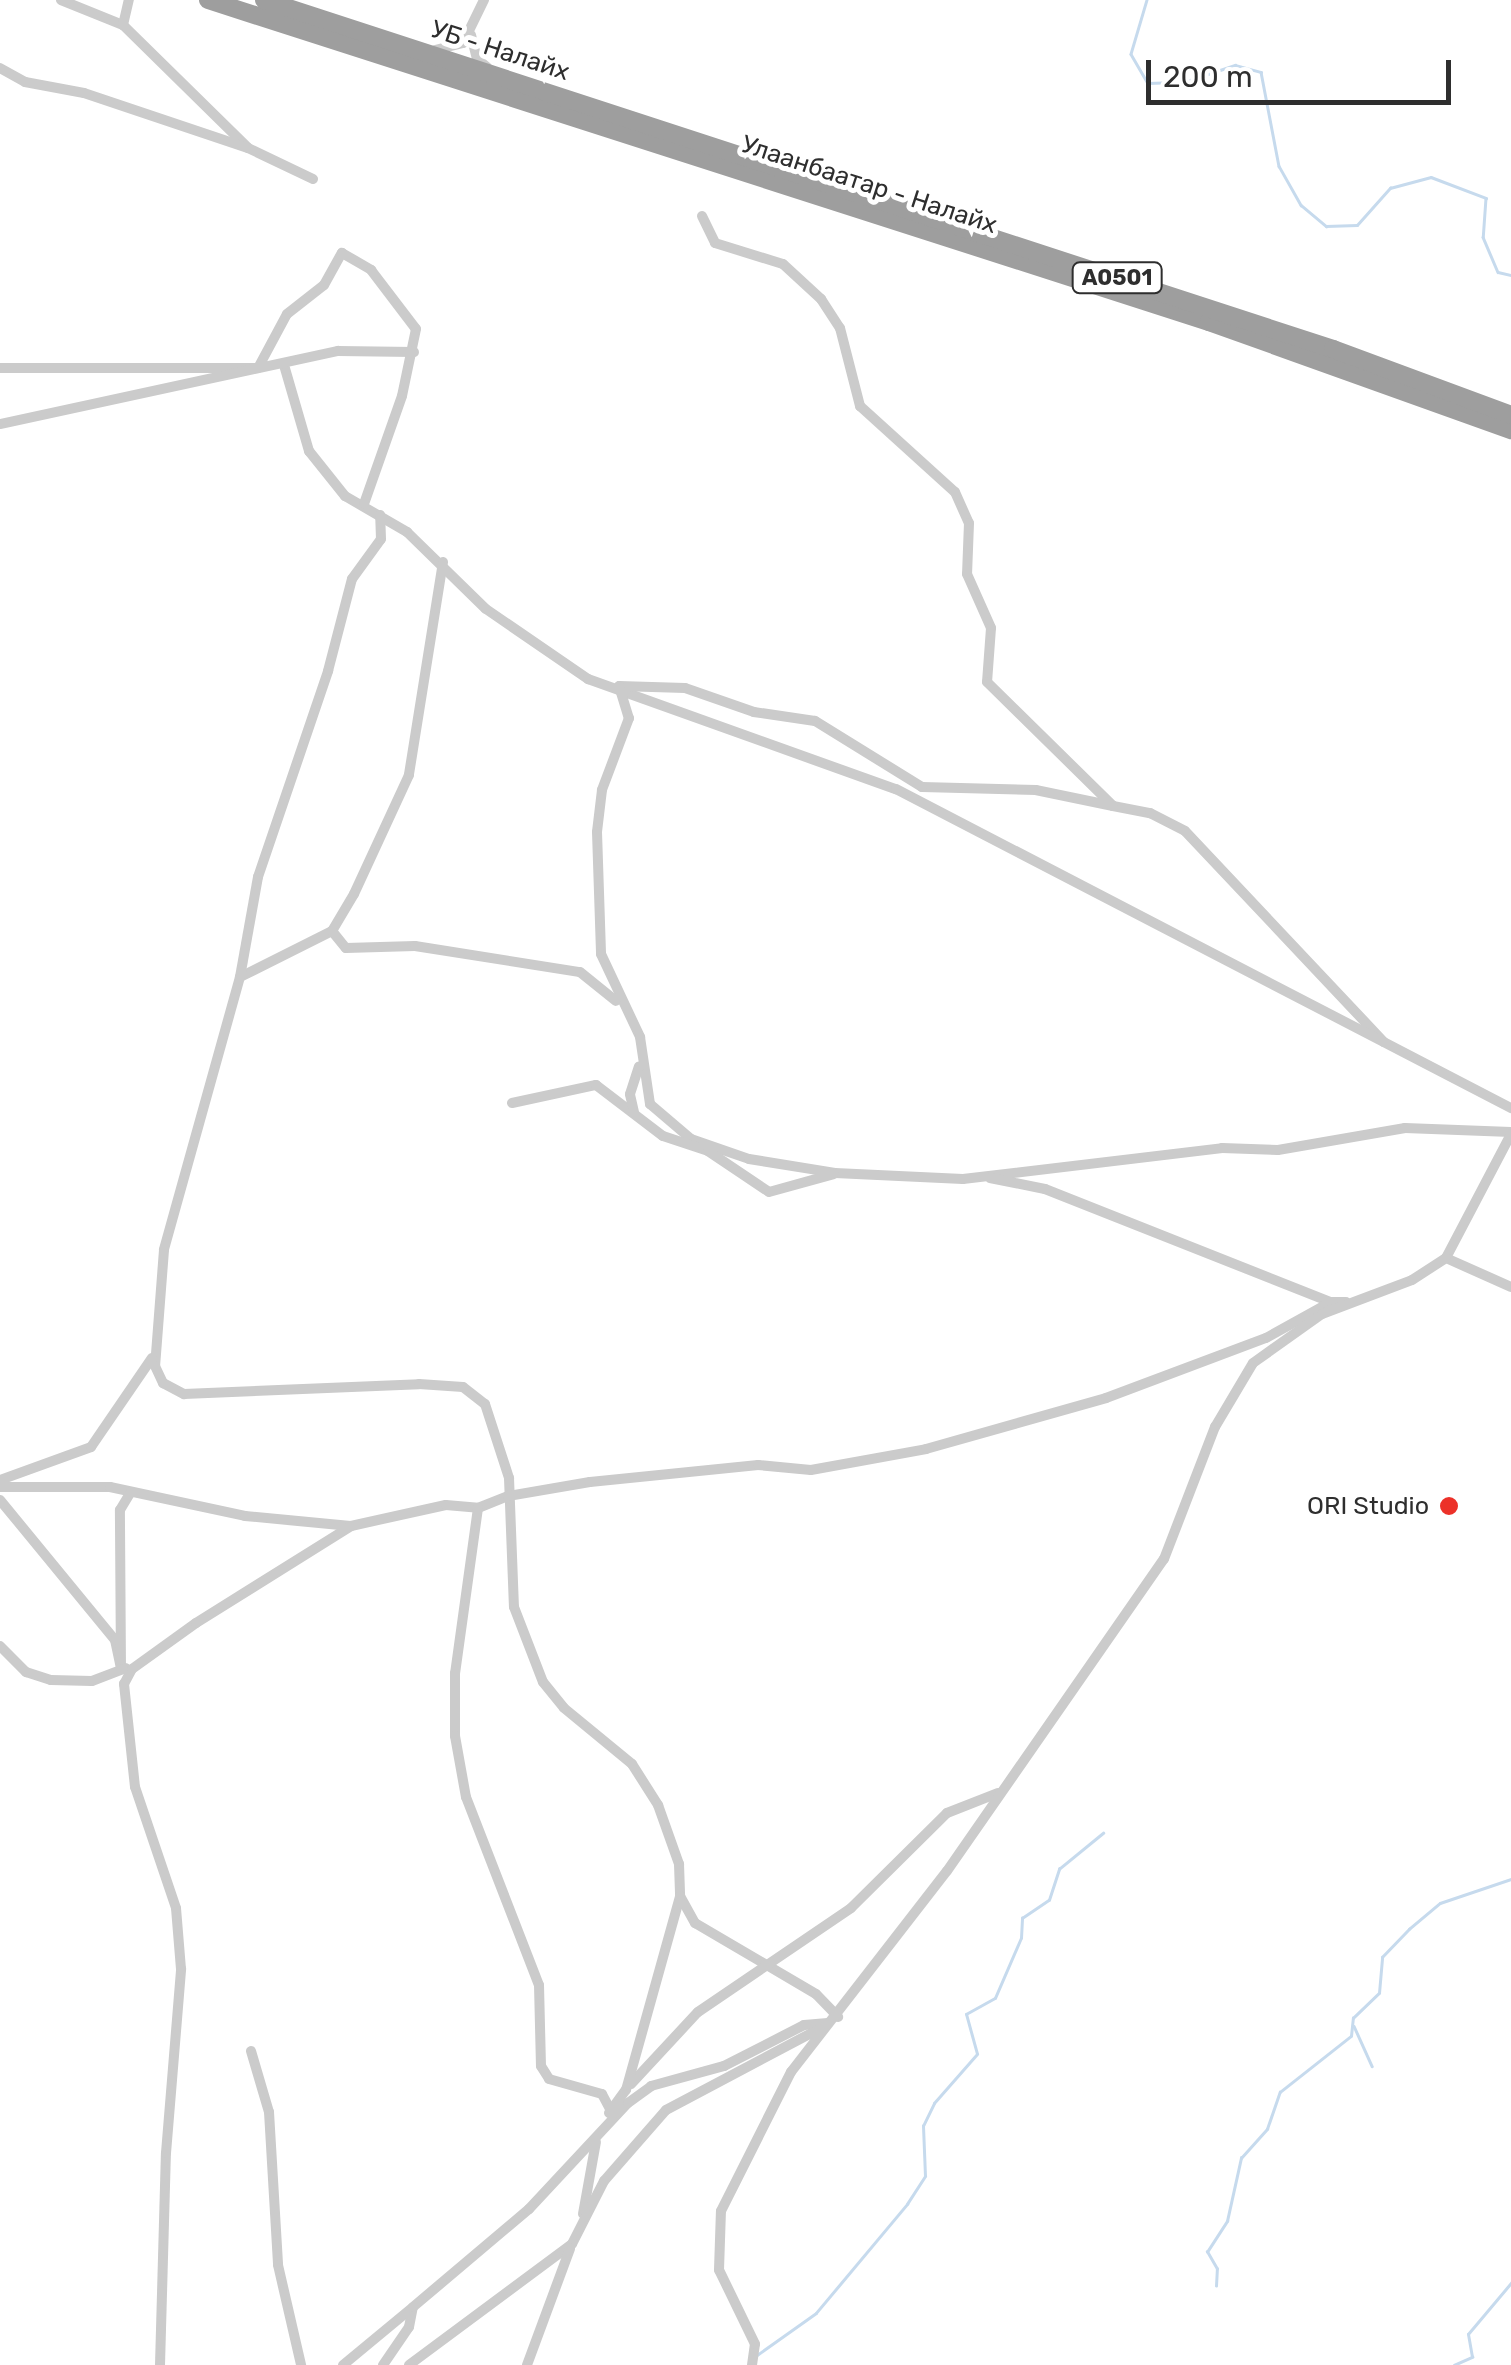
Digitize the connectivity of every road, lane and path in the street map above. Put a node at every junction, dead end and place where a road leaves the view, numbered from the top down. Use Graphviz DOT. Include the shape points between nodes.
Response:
graph roads {
  1 [pos="62,0"];
  2 [pos="129,0"];
  3 [pos="208,0"];
  4 [pos="264,0"];
  5 [pos="484,0"];
  6 [pos="124,25"];
  7 [pos="470,34"];
  8 [pos="420,51"];
  9 [pos="0,68"];
  10 [pos="502,77"];
  11 [pos="248,148"];
  12 [pos="720,148"];
  13 [pos="313,179"];
  14 [pos="702,216"];
  15 [pos="414,352"];
  16 [pos="284,365"];
  17 [pos="0,368"];
  18 [pos="258,368"];
  19 [pos="1511,415"];
  20 [pos="0,424"];
  21 [pos="1511,430"];
  22 [pos="364,504"];
  23 [pos="380,515"];
  24 [pos="443,562"];
  25 [pos="619,686"];
  26 [pos="1113,806"];
  27 [pos="332,931"];
  28 [pos="240,978"];
  29 [pos="620,1005"];
  30 [pos="1388,1046"];
  31 [pos="641,1060"];
  32 [pos="512,1103"];
  33 [pos="1511,1108"];
  34 [pos="635,1116"];
  35 [pos="1511,1133"];
  36 [pos="691,1138"];
  37 [pos="835,1174"];
  38 [pos="982,1177"];
  39 [pos="1446,1258"];
  40 [pos="1511,1287"];
  41 [pos="1331,1302"];
  42 [pos="1352,1302"];
  43 [pos="155,1352"];
  44 [pos="0,1484"];
  45 [pos="131,1492"];
  46 [pos="508,1496"];
  47 [pos="0,1500"];
  48 [pos="478,1508"];
  49 [pos="351,1526"];
  50 [pos="0,1646"];
  51 [pos="145,1660"];
  52 [pos="122,1669"];
  53 [pos="999,1792"];
  54 [pos="680,1896"];
  55 [pos="766,1963"];
  56 [pos="833,2020"];
  57 [pos="251,2051"];
  58 [pos="626,2090"];
  59 [pos="610,2111"];
  60 [pos="599,2135"];
  61 [pos="572,2244"];
  62 [pos="413,2307"];
  63 [pos="160,2365"];
  64 [pos="300,2365"];
  65 [pos="343,2365"];
  66 [pos="383,2365"];
  67 [pos="409,2365"];
  68 [pos="527,2365"];
  69 [pos="752,2365"];
  1 -- 6 [label="street"];
  2 -- 6 [label="street"];
  3 -- 21 [label="highway, Улаанбаатар - Налайх / A0501" via="1209,322"];
  4 -- 8 [label="highway, УБ - Налайх / A0501"];
  5 -- 7 [label="street"];
  6 -- 11 [label="street"];
  7 -- 8 [label="street" via="456,48"];
  7 -- 10 [label="street" via="477,60"];
  8 -- 10 [label="highway, УБ - Налайх / A0501"];
  9 -- 11 [label="street" via="25,82 84,93"];
  10 -- 12 [label="highway, УБ - Налайх / A0501"];
  11 -- 13 [label="street"];
  12 -- 19 [label="highway, Улаанбаатар - Налайх / A0501" via="1332,349"];
  14 -- 26 [label="street" via="716,243 783,264 821,298 840,328 860,406 955,492 969,523 967,574 991,628 986,682"];
  15 -- 16 [label="street" via="338,351"];
  15 -- 18 [label="street" via="416,329 406,310 371,270 342,253 324,284 287,314"];
  15 -- 22 [label="street"];
  16 -- 18 [label="street"];
  16 -- 22 [label="street" via="309,450 350,501"];
  17 -- 18 [label="street"];
  18 -- 20 [label="street" via="168,393"];
  22 -- 23 [label="street"];
  23 -- 24 [label="street"];
  23 -- 28 [label="street" via="381,538 352,579 258,877"];
  24 -- 25 [label="street" via="525,638 588,680"];
  24 -- 27 [label="street" via="409,775"];
  25 -- 26 [label="street" via="685,688 754,712 816,721 922,787 1036,790"];
  25 -- 29 [label="street" via="629,718 602,790 597,832 601,954"];
  25 -- 30 [label="street" via="724,731 896,789"];
  26 -- 30 [label="street" via="1185,831"];
  27 -- 28 [label="street"];
  27 -- 29 [label="street" via="346,948 415,946 580,972"];
  28 -- 43 [label="street" via="164,1250"];
  29 -- 31 [label="street" via="640,1038"];
  30 -- 33 [label="street"];
  31 -- 34 [label="street" via="630,1094"];
  31 -- 36 [label="street" via="650,1104"];
  32 -- 34 [label="street" via="596,1085"];
  34 -- 36 [label="street"];
  34 -- 37 [label="street" via="663,1136 708,1151 769,1192"];
  35 -- 38 [label="street" via="1405,1128 1278,1150 1210,1150"];
  35 -- 39 [label="street"];
  36 -- 37 [label="street" via="749,1159"];
  37 -- 38 [label="street"];
  38 -- 41 [label="street" via="1045,1189"];
  39 -- 40 [label="street"];
  39 -- 42 [label="street" via="1412,1280"];
  41 -- 42 [label="street"];
  41 -- 46 [label="street" via="1266,1338 1140,1386 926,1449 811,1470 758,1465"];
  42 -- 53 [label="street" via="1285,1336 1254,1362 1216,1428 1164,1559"];
  43 -- 44 [label="street" via="91,1448"];
  43 -- 46 [label="street" via="163,1383 184,1394 464,1387 485,1404 501,1438"];
  44 -- 45 [label="street"];
  45 -- 49 [label="street" via="245,1516"];
  45 -- 52 [label="street" via="120,1510"];
  46 -- 48 [label="street"];
  46 -- 54 [label="street" via="514,1607 528,1653 564,1708 632,1764 674,1849"];
  47 -- 52 [label="street" via="115,1640"];
  48 -- 49 [label="street" via="446,1505"];
  48 -- 59 [label="street" via="455,1673 455,1736 466,1796 539,1984 541,2066 550,2079 602,2094"];
  49 -- 51 [label="street"];
  50 -- 52 [label="street" via="26,1672 51,1680 92,1681"];
  51 -- 52 [label="street"];
  51 -- 63 [label="street" via="124,1684 132,1758 176,1908 181,1969 166,2154"];
  53 -- 55 [label="street" via="947,1813 851,1908"];
  53 -- 56 [label="street"];
  54 -- 55 [label="street" via="695,1923"];
  54 -- 58 [label="street"];
  55 -- 56 [label="street" via="816,1994"];
  55 -- 58 [label="street" via="698,2012"];
  56 -- 60 [label="street" via="804,2025 724,2066 651,2086"];
  56 -- 61 [label="street" via="729,2082 666,2110 631,2142"];
  56 -- 69 [label="street" via="772,2102 754,2134 743,2177 721,2211 719,2270 755,2344"];
  57 -- 64 [label="street" via="270,2112 278,2265"];
  58 -- 59 [label="street"];
  59 -- 60 [label="street"];
  60 -- 61 [label="street"];
  60 -- 62 [label="street" via="530,2208"];
  61 -- 67 [label="street"];
  61 -- 68 [label="street"];
  62 -- 65 [label="street"];
  62 -- 66 [label="street" via="409,2326"];
}
